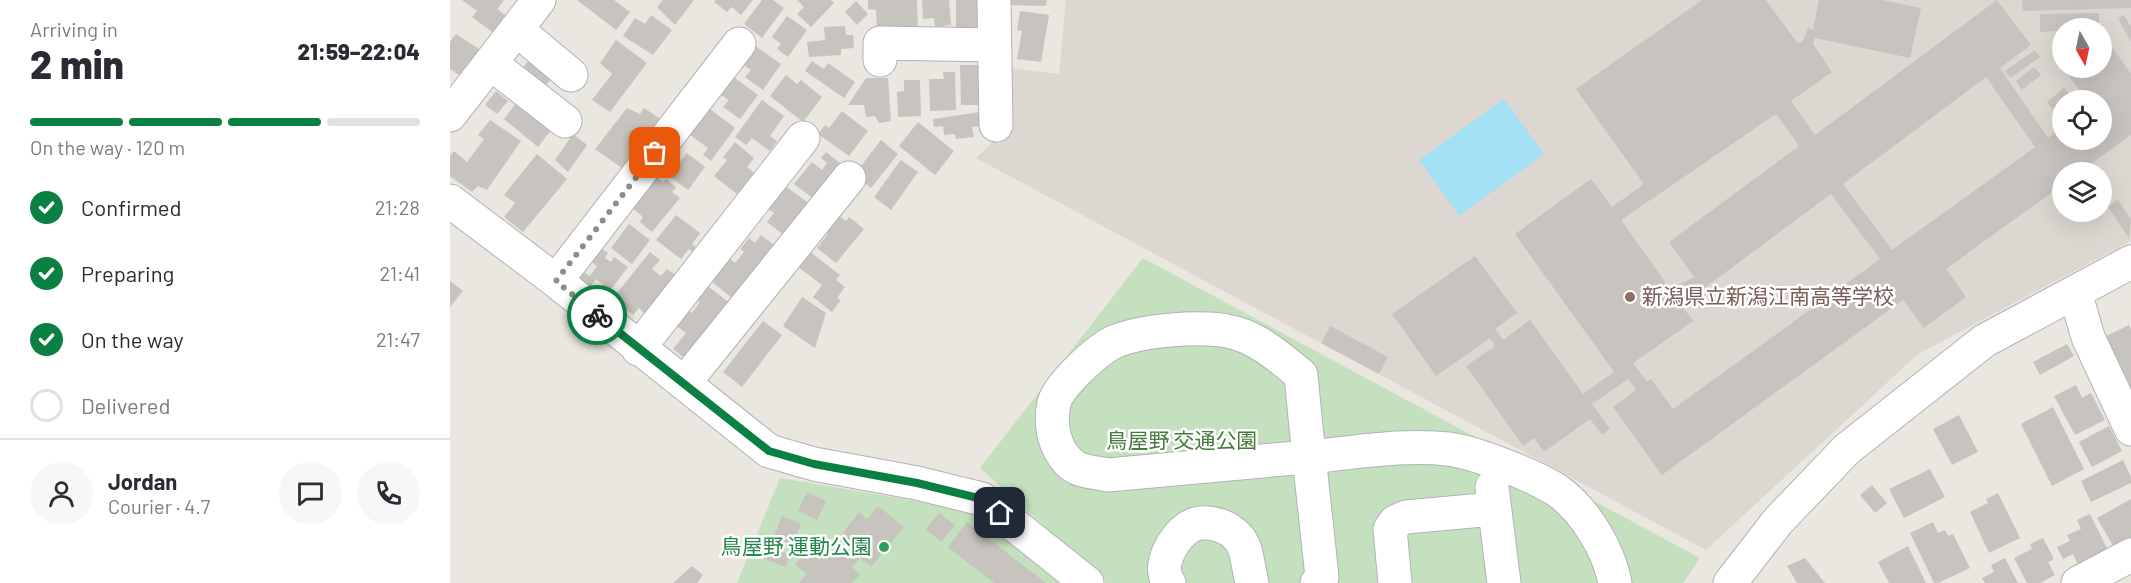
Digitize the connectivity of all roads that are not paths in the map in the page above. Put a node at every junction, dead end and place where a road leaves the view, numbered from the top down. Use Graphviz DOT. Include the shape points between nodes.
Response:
graph roads {
  1 [pos="539,0"];
  2 [pos="994,0"];
  3 [pos="516,29"];
  4 [pos="739,44"];
  5 [pos="994,45"];
  6 [pos="880,60"];
  7 [pos="490,63"];
  8 [pos="571,75"];
  9 [pos="450,115"];
  10 [pos="565,121"];
  11 [pos="996,125"];
  12 [pos="803,138"];
  13 [pos="849,178"];
  14 [pos="450,201"];
  15 [pos="2131,262"];
  16 [pos="556,281"];
  17 [pos="2075,292"];
  18 [pos="638,349"];
  19 [pos="685,382"];
  20 [pos="2131,429"];
  21 [pos="1309,457"];
  22 [pos="1488,460"];
  23 [pos="1494,509"];
  24 [pos="2131,555"];
  25 [pos="1087,583"];
  26 [pos="1169,583"];
  27 [pos="1252,583"];
  28 [pos="1317,583"];
  29 [pos="1395,583"];
  30 [pos="1504,583"];
  31 [pos="1615,583"];
  32 [pos="1730,583"];
  33 [pos="2078,583"];
  1 -- 3 [label="street"];
  2 -- 5 [label="street"];
  3 -- 7 [label="street"];
  3 -- 8 [label="street"];
  4 -- 16 [label="street"];
  5 -- 6 [label="street" via="880,43"];
  5 -- 11 [label="street"];
  7 -- 9 [label="street"];
  7 -- 10 [label="street"];
  12 -- 18 [label="street"];
  13 -- 19 [label="street"];
  14 -- 16 [label="street"];
  15 -- 17 [label="street"];
  16 -- 18 [label="street"];
  17 -- 20 [label="street" via="2088,337"];
  17 -- 32 [label="street" via="1984,341 1847,449 1778,521"];
  18 -- 19 [label="street"];
  19 -- 25 [label="street" via="769,451 982,499"];
  21 -- 21 [label="street" via="1108,475 1076,468 1060,451 1053,432 1054,402 1096,354 1115,342 1156,332 1228,331 1264,345 1301,375"];
  21 -- 22 [label="street" via="1417,447 1451,450"];
  21 -- 28 [label="street" via="1322,578"];
  22 -- 23 [label="street"];
  22 -- 31 [label="street" via="1556,490 1595,533 1607,553"];
  23 -- 29 [label="street" via="1406,517 1395,522 1390,529"];
  23 -- 30 [label="street"];
  24 -- 33 [label="street"];
  26 -- 27 [label="street" via="1167,557 1176,540 1191,526 1213,523 1230,530 1244,545"];
}
